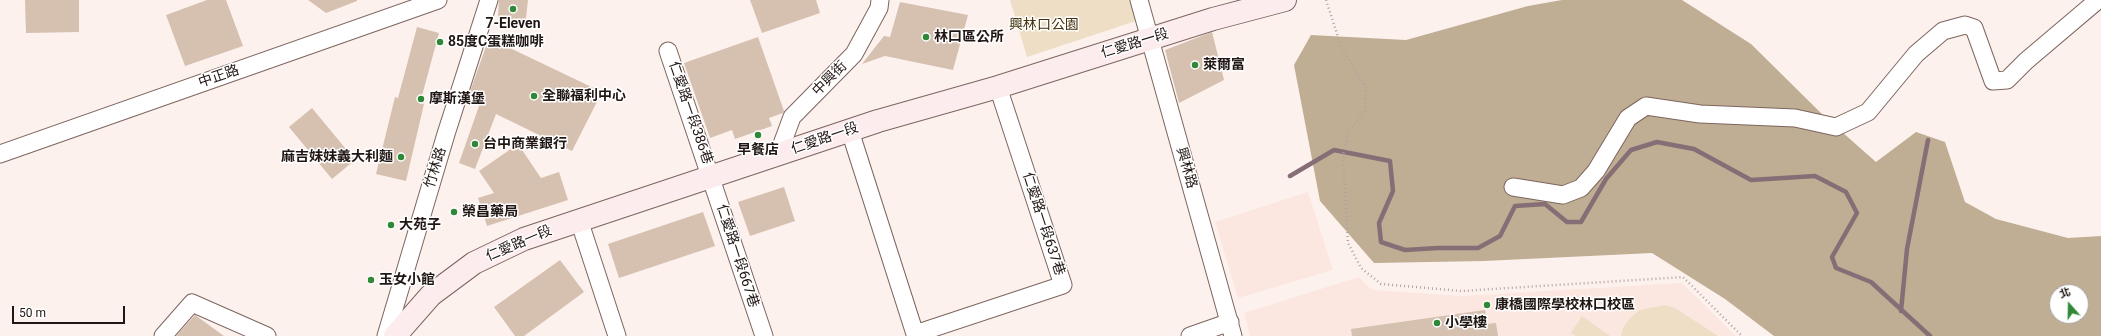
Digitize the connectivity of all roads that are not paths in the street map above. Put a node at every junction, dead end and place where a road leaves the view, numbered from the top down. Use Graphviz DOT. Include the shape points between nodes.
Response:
graph roads {
  1 [pos="438,0"];
  2 [pos="489,0"];
  3 [pos="880,0"];
  4 [pos="1139,0"];
  5 [pos="1285,0"];
  6 [pos="2098,0"];
  7 [pos="1150,39"];
  8 [pos="668,51"];
  9 [pos="998,87"];
  10 [pos="850,131"];
  11 [pos="0,154"];
  12 [pos="778,155"];
  13 [pos="711,176"];
  14 [pos="1513,187"];
  15 [pos="579,220"];
  16 [pos="1231,329"];
  17 [pos="163,336"];
  18 [pos="267,336"];
  19 [pos="386,336"];
  20 [pos="395,336"];
  21 [pos="617,336"];
  22 [pos="764,336"];
  23 [pos="1190,336"];
  1 -- 11 [label="street, 中正路"];
  2 -- 19 [label="street, 竹林路"];
  3 -- 12 [label="street, 中興街" via="879,8 854,54 792,117"];
  4 -- 7 [label="street, 興林路"];
  5 -- 7 [label="main road, 仁愛路一段"];
  6 -- 14 [label="street" via="2007,80 1993,81 1974,28 1965,25 1943,31 1916,54 1868,112 1836,127 1795,118 1700,114 1646,106 1628,118 1596,171 1581,188 1562,195"];
  7 -- 9 [label="main road, 仁愛路一段"];
  7 -- 16 [label="street, 興林路"];
  8 -- 13 [label="street, 仁愛路一段386巷"];
  9 -- 10 [label="main road, 仁愛路一段"];
  9 -- 10 [label="street, 仁愛路一段637巷" via="1063,285 915,334"];
  10 -- 12 [label="main road, 仁愛路一段"];
  12 -- 13 [label="main road, 仁愛路一段"];
  13 -- 15 [label="main road, 仁愛路一段"];
  13 -- 22 [label="street, 仁愛路一段667巷"];
  15 -- 20 [label="main road, 仁愛路一段" via="524,239 474,263 431,295"];
  15 -- 21 [label="street"];
  16 -- 23 [label="street"];
  17 -- 18 [label="street" via="192,303"];
}
